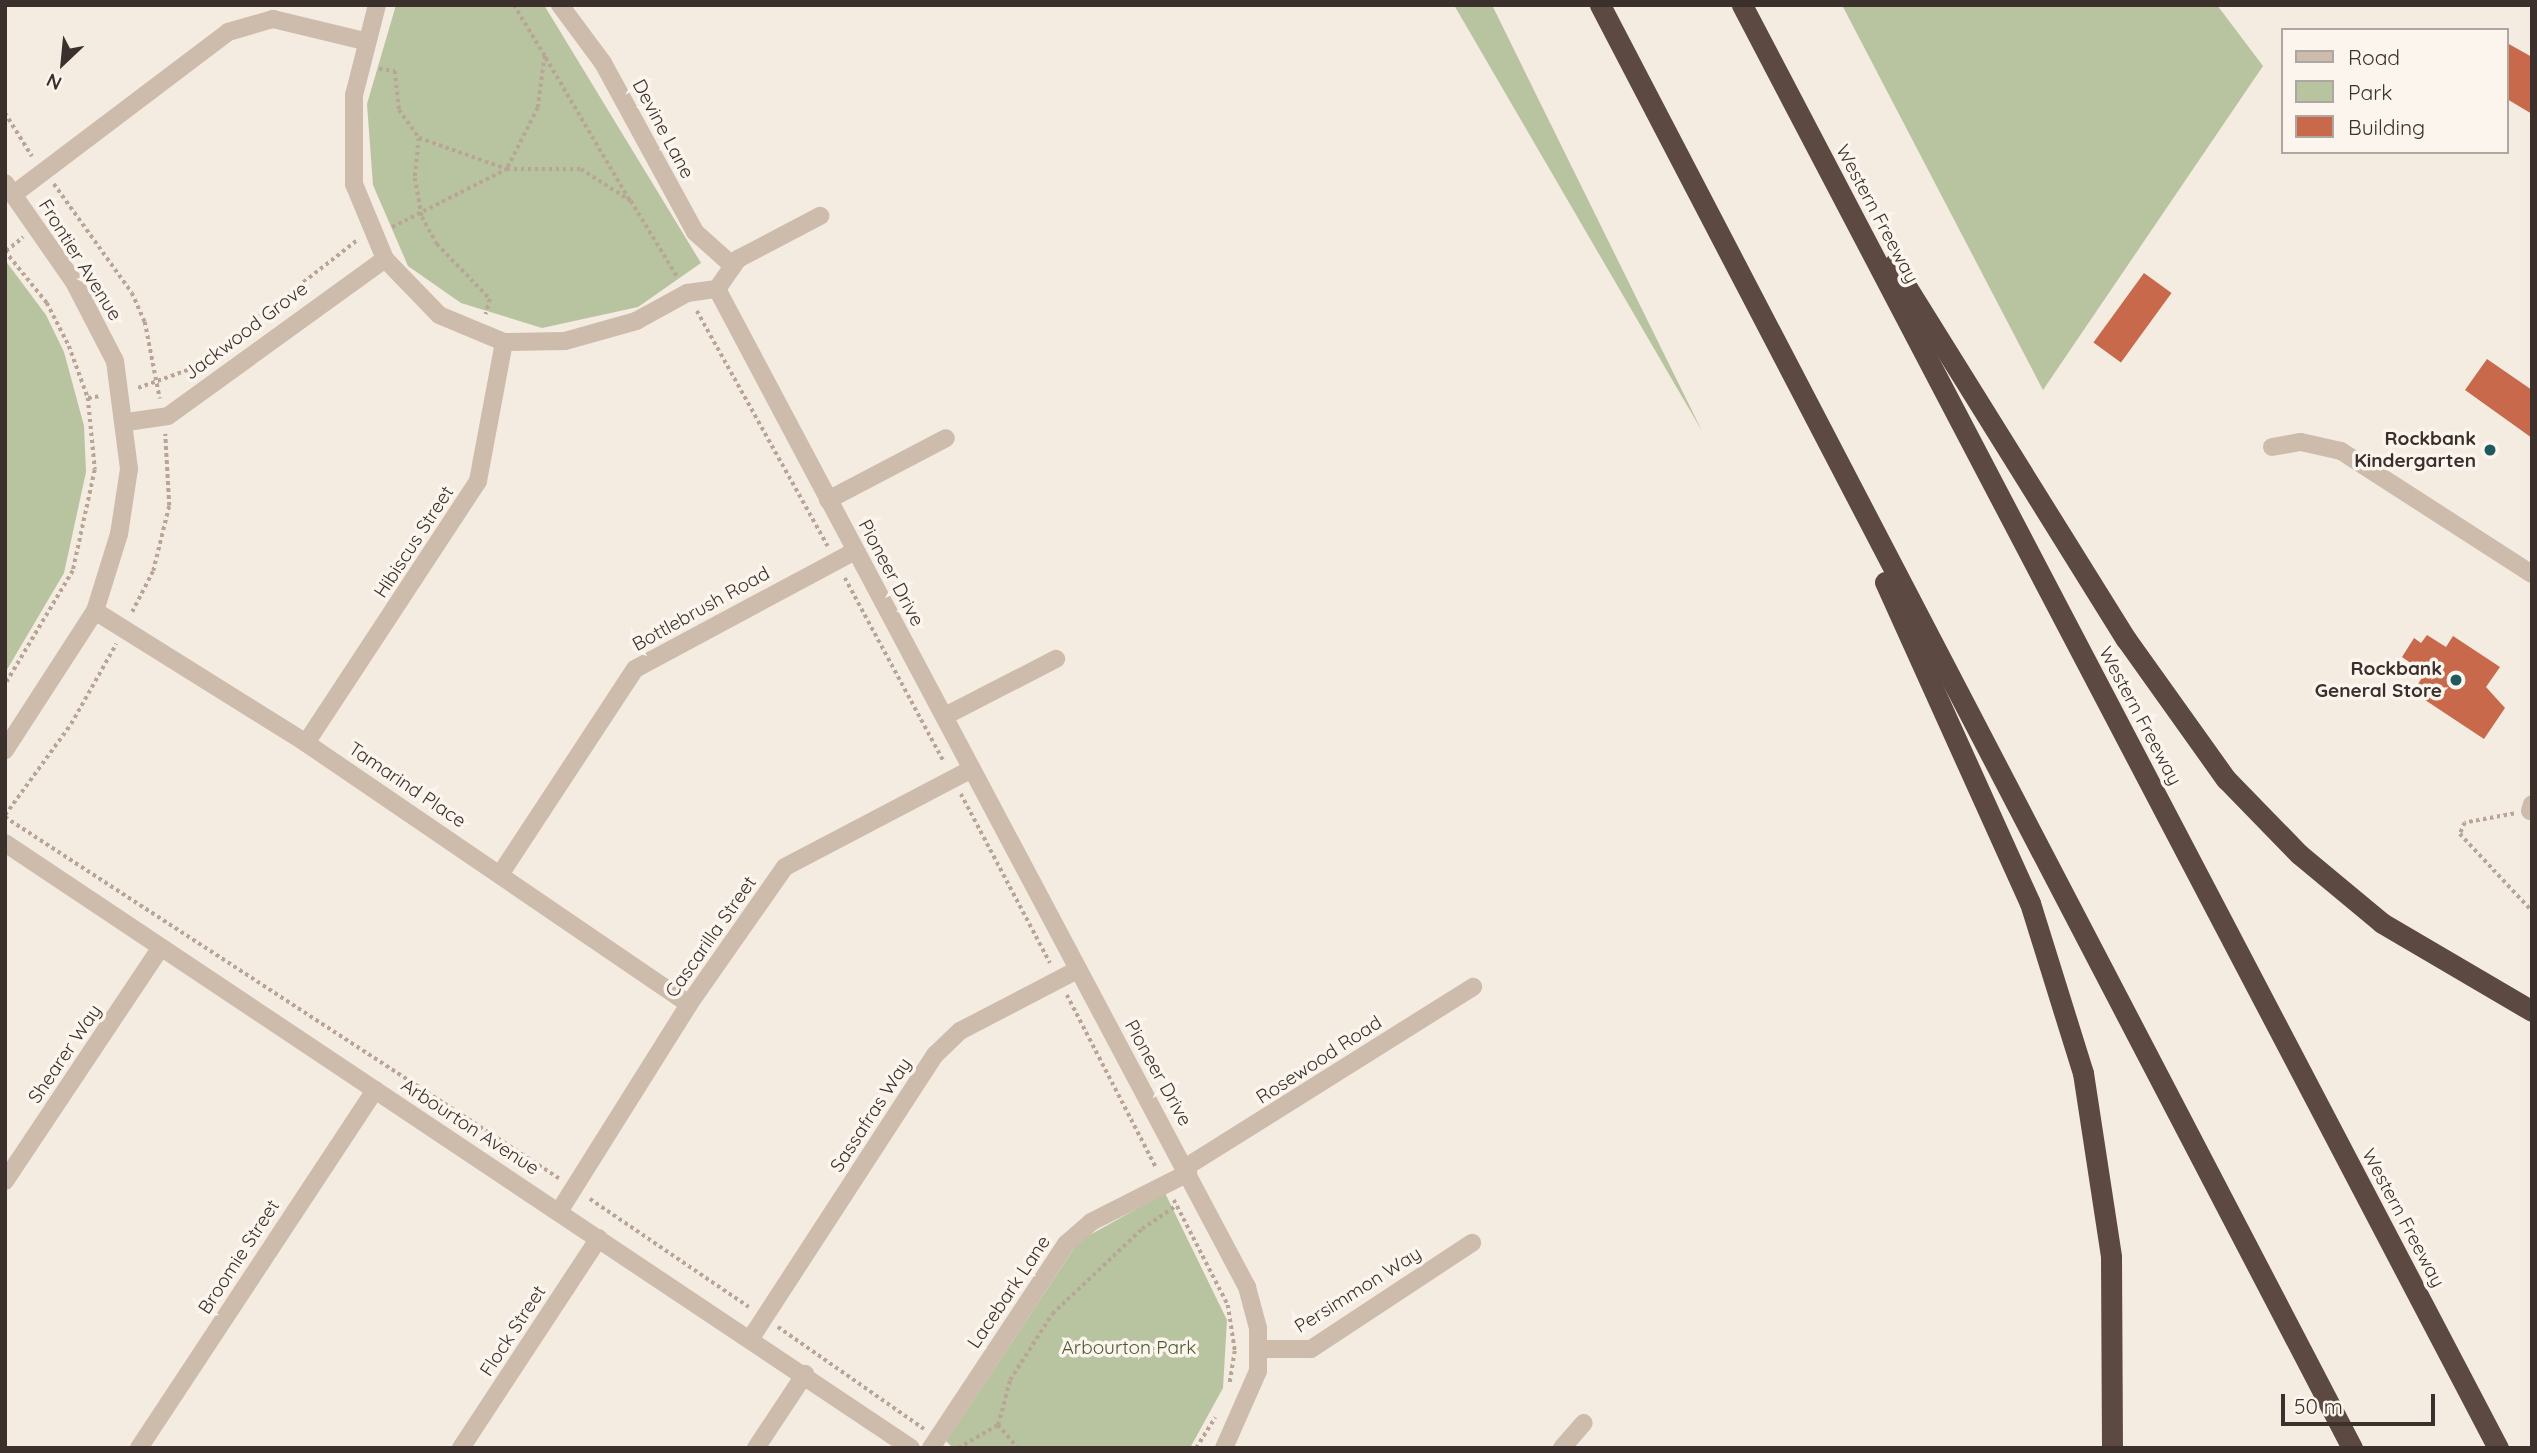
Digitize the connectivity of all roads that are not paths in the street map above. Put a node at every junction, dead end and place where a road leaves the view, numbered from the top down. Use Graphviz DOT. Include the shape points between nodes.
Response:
graph roads {
  1 [pos="377,5"];
  2 [pos="559,5"];
  3 [pos="1600,5"];
  4 [pos="1742,5"];
  5 [pos="364,41"];
  6 [pos="1794,106"];
  7 [pos="9,188"];
  8 [pos="1703,204"];
  9 [pos="820,216"];
  10 [pos="385,259"];
  11 [pos="733,266"];
  12 [pos="717,289"];
  13 [pos="504,342"];
  14 [pos="127,422"];
  15 [pos="946,438"];
  16 [pos="2272,447"];
  17 [pos="828,500"];
  18 [pos="855,551"];
  19 [pos="2532,574"];
  20 [pos="95,611"];
  21 [pos="1056,659"];
  22 [pos="945,716"];
  23 [pos="306,743"];
  24 [pos="5,750"];
  25 [pos="972,769"];
  26 [pos="5,843"];
  27 [pos="501,873"];
  28 [pos="159,950"];
  29 [pos="1077,970"];
  30 [pos="1473,987"];
  31 [pos="689,1004"];
  32 [pos="2532,1011"];
  33 [pos="375,1090"];
  34 [pos="1187,1170"];
  35 [pos="5,1181"];
  36 [pos="559,1210"];
  37 [pos="599,1238"];
  38 [pos="1472,1243"];
  39 [pos="751,1338"];
  40 [pos="1260,1349"];
  41 [pos="805,1374"];
  42 [pos="1584,1423"];
  43 [pos="934,1443"];
  44 [pos="139,1448"];
  45 [pos="461,1448"];
  46 [pos="756,1448"];
  47 [pos="911,1448"];
  48 [pos="1224,1448"];
  49 [pos="1562,1448"];
  50 [pos="2112,1448"];
  51 [pos="2352,1448"];
  52 [pos="2498,1448"];
  1 -- 5 [label="street"];
  2 -- 11 [label="street, Devine Lane" via="603,63 695,232"];
  3 -- 8 [label="highway"];
  4 -- 6 [label="highway, Western Freeway"];
  5 -- 7 [label="street" via="273,19 250,22 228,32 44,171"];
  5 -- 10 [label="street" via="354,184"];
  6 -- 32 [label="highway" via="2126,639 2226,779 2299,854 2382,923"];
  6 -- 52 [label="highway, Western Freeway"];
  7 -- 14 [label="street, Frontier Avenue" via="92,313 122,392"];
  8 -- 50 [label="highway" via="1940,696 2047,953 2097,1133 2114,1313"];
  8 -- 51 [label="highway"];
  9 -- 11 [label="street"];
  10 -- 13 [label="street" via="439,315"];
  10 -- 14 [label="street, Jackwood Grove" via="162,417"];
  11 -- 12 [label="street"];
  12 -- 13 [label="street" via="687,293 636,321 565,341"];
  12 -- 17 [label="street, Pioneer Drive"];
  13 -- 23 [label="street, Hibiscus Street" via="478,481"];
  14 -- 20 [label="street, Frontier Avenue" via="129,469 119,534"];
  15 -- 17 [label="street"];
  16 -- 19 [label="street" via="2314,443 2350,455"];
  17 -- 18 [label="street, Pioneer Drive"];
  18 -- 22 [label="street, Pioneer Drive"];
  18 -- 27 [label="street, Bottlebrush Road" via="635,669"];
  20 -- 23 [label="street, Tamarind Place"];
  20 -- 24 [label="street, Frontier Avenue"];
  21 -- 22 [label="street"];
  22 -- 25 [label="street, Pioneer Drive"];
  23 -- 27 [label="street, Tamarind Place"];
  25 -- 29 [label="street, Pioneer Drive"];
  25 -- 31 [label="street, Cascarilla Street" via="785,867"];
  26 -- 28 [label="street, Arbourton Avenue"];
  27 -- 31 [label="street, Tamarind Place"];
  28 -- 33 [label="street, Arbourton Avenue"];
  28 -- 35 [label="street, Shearer Way"];
  29 -- 34 [label="street, Pioneer Drive"];
  29 -- 39 [label="street, Sassafras Way" via="960,1031 935,1055"];
  30 -- 34 [label="street, Rosewood Road"];
  31 -- 36 [label="street, Cascarilla Street"];
  33 -- 36 [label="street, Arbourton Avenue"];
  33 -- 44 [label="street, Broomie Street"];
  34 -- 40 [label="street, Pioneer Drive" via="1247,1287"];
  34 -- 43 [label="street, Lacebark Lane" via="1066,1244"];
  36 -- 37 [label="street, Arbourton Avenue"];
  37 -- 39 [label="street, Arbourton Avenue"];
  37 -- 45 [label="street, Flock Street"];
  38 -- 40 [label="street, Persimmon Way" via="1311,1349"];
  39 -- 41 [label="street, Arbourton Avenue"];
  40 -- 48 [label="street, Pioneer Drive" via="1253,1389"];
  41 -- 46 [label="street"];
  41 -- 47 [label="street, Arbourton Avenue"];
  42 -- 49 [label="street"];
}
